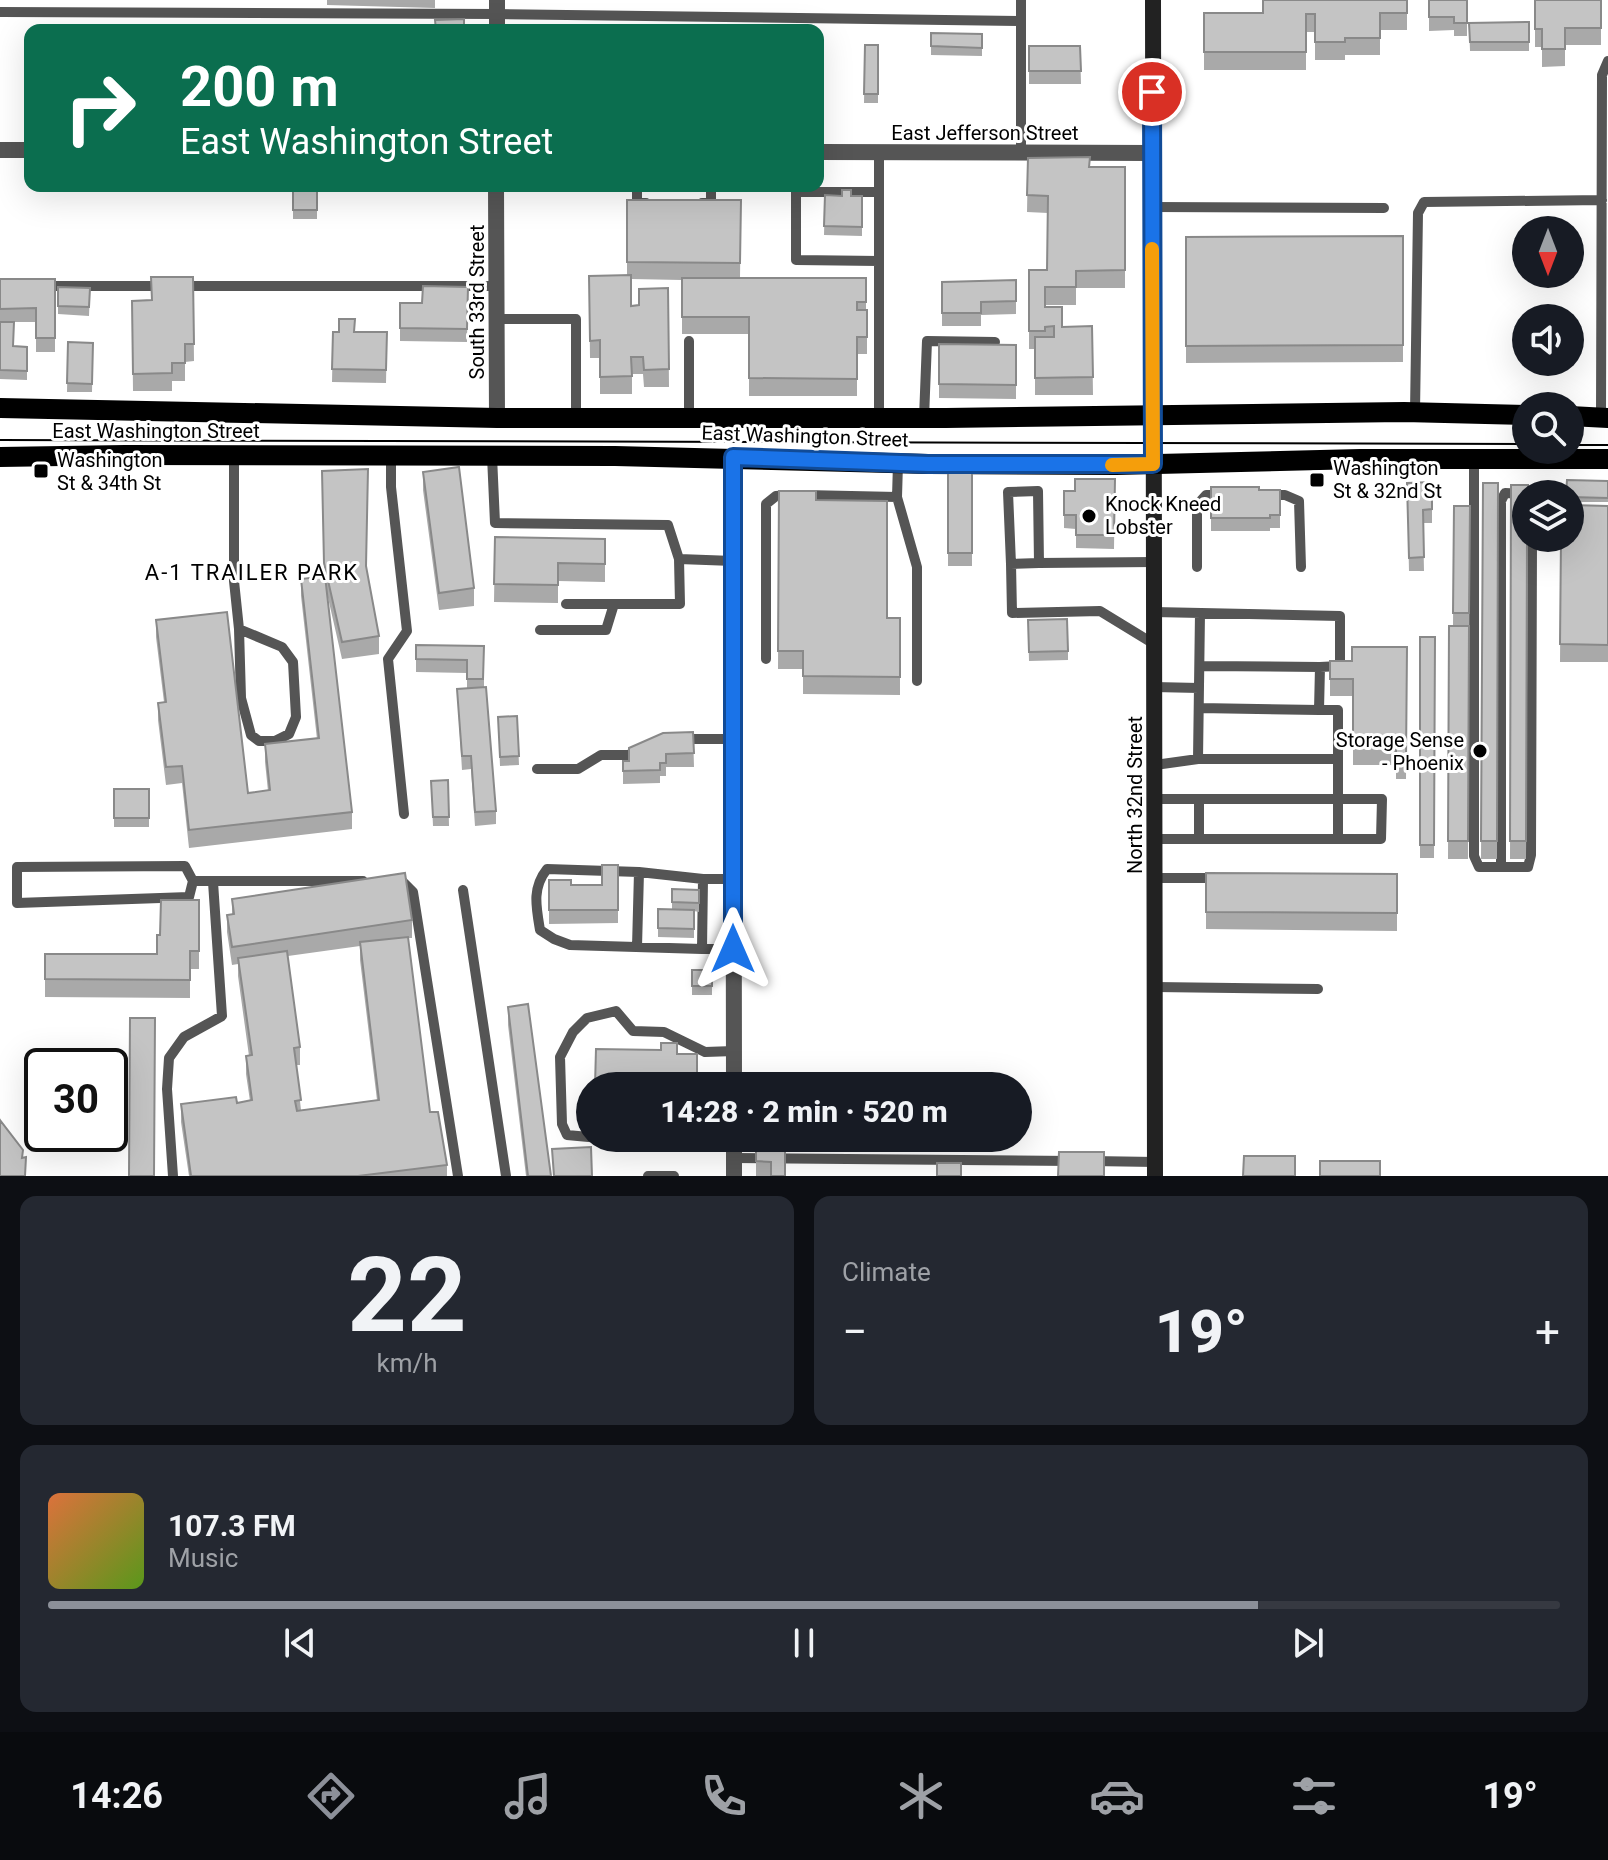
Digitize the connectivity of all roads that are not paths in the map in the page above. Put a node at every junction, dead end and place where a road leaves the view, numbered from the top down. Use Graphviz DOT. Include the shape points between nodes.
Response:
graph roads {
  1 [pos="1021,0"];
  2 [pos="1153,0"];
  3 [pos="0,12"];
  4 [pos="497,15"];
  5 [pos="1021,21"];
  6 [pos="1608,61"];
  7 [pos="0,150"];
  8 [pos="24,150"];
  9 [pos="824,152"];
  10 [pos="879,152"];
  11 [pos="1021,153"];
  12 [pos="1152,153"];
  13 [pos="496,192"];
  14 [pos="637,192"];
  15 [pos="711,192"];
  16 [pos="879,192"];
  17 [pos="1602,200"];
  18 [pos="652,203"];
  19 [pos="696,203"];
  20 [pos="1152,207"];
  21 [pos="1384,208"];
  22 [pos="879,261"];
  23 [pos="29,285"];
  24 [pos="497,286"];
  25 [pos="497,319"];
  26 [pos="1605,328"];
  27 [pos="689,341"];
  28 [pos="995,342"];
  29 [pos="0,408"];
  30 [pos="1415,412"];
  31 [pos="1153,414"];
  32 [pos="1512,415"];
  33 [pos="689,417"];
  34 [pos="1584,417"];
  35 [pos="497,418"];
  36 [pos="576,418"];
  37 [pos="879,418"];
  38 [pos="924,418"];
  39 [pos="1605,418"];
  40 [pos="234,455"];
  41 [pos="391,455"];
  42 [pos="492,456"];
  43 [pos="0,457"];
  44 [pos="733,457"];
  45 [pos="1474,459"];
  46 [pos="1608,459"];
  47 [pos="898,463"];
  48 [pos="1153,464"];
  49 [pos="1512,493"];
  50 [pos="1233,495"];
  51 [pos="1259,495"];
  52 [pos="897,497"];
  53 [pos="1532,552"];
  54 [pos="679,559"];
  55 [pos="733,561"];
  56 [pos="1154,562"];
  57 [pos="1039,563"];
  58 [pos="1011,564"];
  59 [pos="1197,567"];
  60 [pos="1301,567"];
  61 [pos="566,604"];
  62 [pos="614,604"];
  63 [pos="1154,612"];
  64 [pos="1200,613"];
  65 [pos="239,629"];
  66 [pos="540,630"];
  67 [pos="1154,644"];
  68 [pos="766,659"];
  69 [pos="1200,666"];
  70 [pos="1320,667"];
  71 [pos="917,681"];
  72 [pos="1154,687"];
  73 [pos="1199,688"];
  74 [pos="1199,708"];
  75 [pos="1319,710"];
  76 [pos="734,739"];
  77 [pos="664,740"];
  78 [pos="652,745"];
  79 [pos="1198,759"];
  80 [pos="1338,759"];
  81 [pos="1155,765"];
  82 [pos="537,769"];
  83 [pos="1155,799"];
  84 [pos="1199,799"];
  85 [pos="1338,799"];
  86 [pos="404,814"];
  87 [pos="1155,839"];
  88 [pos="1199,839"];
  89 [pos="1338,839"];
  90 [pos="1501,867"];
  91 [pos="639,872"];
  92 [pos="1155,878"];
  93 [pos="1234,878"];
  94 [pos="703,879"];
  95 [pos="734,879"];
  96 [pos="193,881"];
  97 [pos="371,881"];
  98 [pos="386,881"];
  99 [pos="213,882"];
  100 [pos="463,890"];
  101 [pos="637,947"];
  102 [pos="702,949"];
  103 [pos="733,949"];
  104 [pos="1155,987"];
  105 [pos="1318,989"];
  106 [pos="734,1051"];
  107 [pos="734,1072"];
  108 [pos="576,1136"];
  109 [pos="734,1152"];
  110 [pos="734,1158"];
  111 [pos="1155,1169"];
  112 [pos="173,1176"];
  113 [pos="458,1176"];
  114 [pos="506,1176"];
  115 [pos="648,1176"];
  116 [pos="674,1176"];
  117 [pos="734,1176"];
  1 -- 5 [label="lane"];
  2 -- 12 [label="main road, North 32nd Street"];
  3 -- 4 [label="lane"];
  4 -- 5 [label="lane"];
  5 -- 11 [label="lane"];
  6 -- 17 [label="lane" via="1602,75"];
  7 -- 8 [label="street"];
  9 -- 10 [label="street, East Jefferson Street"];
  10 -- 11 [label="street, East Jefferson Street"];
  10 -- 16 [label="lane"];
  11 -- 12 [label="street, East Jefferson Street"];
  12 -- 20 [label="main road, North 32nd Street"];
  13 -- 24 [label="street, South 33rd Street"];
  14 -- 18 [label="lane" via="637,203"];
  15 -- 19 [label="lane" via="711,203"];
  16 -- 22 [label="lane"];
  16 -- 22 [label="lane" via="796,192 796,260"];
  17 -- 26 [label="lane"];
  17 -- 30 [label="lane" via="1424,202 1418,213"];
  20 -- 21 [label="lane"];
  20 -- 31 [label="main road, North 32nd Street"];
  22 -- 37 [label="lane"];
  23 -- 24 [label="lane"];
  24 -- 25 [label="street, South 33rd Street"];
  25 -- 35 [label="street, South 33rd Street"];
  25 -- 36 [label="lane" via="576,319"];
  26 -- 39 [label="lane"];
  27 -- 33 [label="lane"];
  28 -- 38 [label="lane" via="927,341"];
  29 -- 35 [label="main road, East Washington Street"];
  30 -- 31 [label="main road, East Washington Street"];
  30 -- 32 [label="main road, East Washington Street"];
  31 -- 38 [label="main road, East Washington Street"];
  31 -- 48 [label="main road, North 32nd Street"];
  33 -- 36 [label="main road, East Washington Street"];
  33 -- 37 [label="main road, East Washington Street"];
  34 -- 39 [label="main road"];
  35 -- 36 [label="main road, East Washington Street"];
  37 -- 38 [label="main road, East Washington Street"];
  40 -- 41 [label="main road, East Washington Street"];
  40 -- 43 [label="main road, East Washington Street"];
  40 -- 65 [label="lane"];
  41 -- 42 [label="main road, East Washington Street"];
  41 -- 86 [label="lane" via="407,631 388,659"];
  42 -- 44 [label="main road, East Washington Street"];
  42 -- 54 [label="lane" via="495,523 668,525"];
  44 -- 47 [label="main road, East Washington Street"];
  44 -- 55 [label="street"];
  45 -- 46 [label="main road, East Washington Street"];
  45 -- 48 [label="main road, East Washington Street"];
  45 -- 90 [label="lane" via="1474,856 1479,867"];
  47 -- 48 [label="main road, East Washington Street"];
  47 -- 52 [label="lane"];
  48 -- 56 [label="main road, North 32nd Street"];
  49 -- 90 [label="lane" via="1505,493 1501,501"];
  50 -- 59 [label="lane" via="1199,500"];
  51 -- 60 [label="lane" via="1299,501"];
  52 -- 68 [label="lane" via="786,495 766,504"];
  52 -- 71 [label="lane" via="917,567"];
  53 -- 90 [label="lane" via="1531,855 1528,867"];
  54 -- 55 [label="lane"];
  54 -- 62 [label="lane" via="680,604"];
  55 -- 76 [label="street"];
  56 -- 57 [label="lane"];
  56 -- 63 [label="main road, North 32nd Street"];
  57 -- 58 [label="lane"];
  57 -- 58 [label="lane" via="1038,491 1008,492"];
  58 -- 67 [label="lane" via="1012,613 1100,611"];
  61 -- 62 [label="lane"];
  62 -- 66 [label="lane" via="606,630"];
  63 -- 64 [label="lane"];
  63 -- 67 [label="main road, North 32nd Street"];
  64 -- 69 [label="lane"];
  64 -- 70 [label="lane" via="1340,616 1340,666"];
  65 -- 65 [label="lane" via="282,647 293,662 296,717 289,734 275,741 251,735 241,698"];
  67 -- 72 [label="main road, North 32nd Street"];
  69 -- 70 [label="lane"];
  69 -- 73 [label="lane"];
  70 -- 75 [label="lane"];
  72 -- 73 [label="lane"];
  72 -- 81 [label="main road, North 32nd Street"];
  73 -- 74 [label="lane"];
  74 -- 75 [label="lane"];
  74 -- 79 [label="lane"];
  75 -- 80 [label="lane" via="1338,710"];
  76 -- 77 [label="lane"];
  76 -- 95 [label="street"];
  78 -- 82 [label="lane" via="628,755 601,755 578,769"];
  79 -- 80 [label="lane"];
  79 -- 81 [label="lane"];
  80 -- 85 [label="lane"];
  81 -- 83 [label="main road, North 32nd Street"];
  83 -- 84 [label="lane"];
  83 -- 87 [label="main road, North 32nd Street"];
  84 -- 85 [label="lane"];
  84 -- 88 [label="lane"];
  85 -- 89 [label="lane"];
  85 -- 89 [label="lane" via="1382,799 1381,839"];
  87 -- 88 [label="lane"];
  87 -- 92 [label="main road, North 32nd Street"];
  88 -- 89 [label="lane"];
  91 -- 94 [label="lane"];
  91 -- 101 [label="lane"];
  91 -- 101 [label="lane" via="547,869 536,883 540,930 554,939 570,945"];
  92 -- 93 [label="lane"];
  92 -- 104 [label="main road, North 32nd Street"];
  94 -- 95 [label="lane"];
  94 -- 102 [label="lane"];
  95 -- 103 [label="street"];
  96 -- 96 [label="lane" via="185,866 17,867 17,903 189,897"];
  96 -- 99 [label="lane"];
  97 -- 99 [label="lane"];
  98 -- 113 [label="lane" via="402,881 413,892"];
  99 -- 112 [label="lane" via="222,1016 184,1037 169,1058"];
  100 -- 114 [label="lane"];
  101 -- 102 [label="lane"];
  102 -- 103 [label="lane"];
  103 -- 106 [label="street"];
  104 -- 105 [label="lane"];
  104 -- 111 [label="main road, North 32nd Street"];
  106 -- 107 [label="street"];
  106 -- 108 [label="lane" via="705,1052 664,1032 633,1031 616,1011 587,1018 560,1057 562,1124 567,1135"];
  109 -- 110 [label="street"];
  110 -- 111 [label="lane"];
  110 -- 117 [label="street"];
  115 -- 116 [label="lane"];
}
